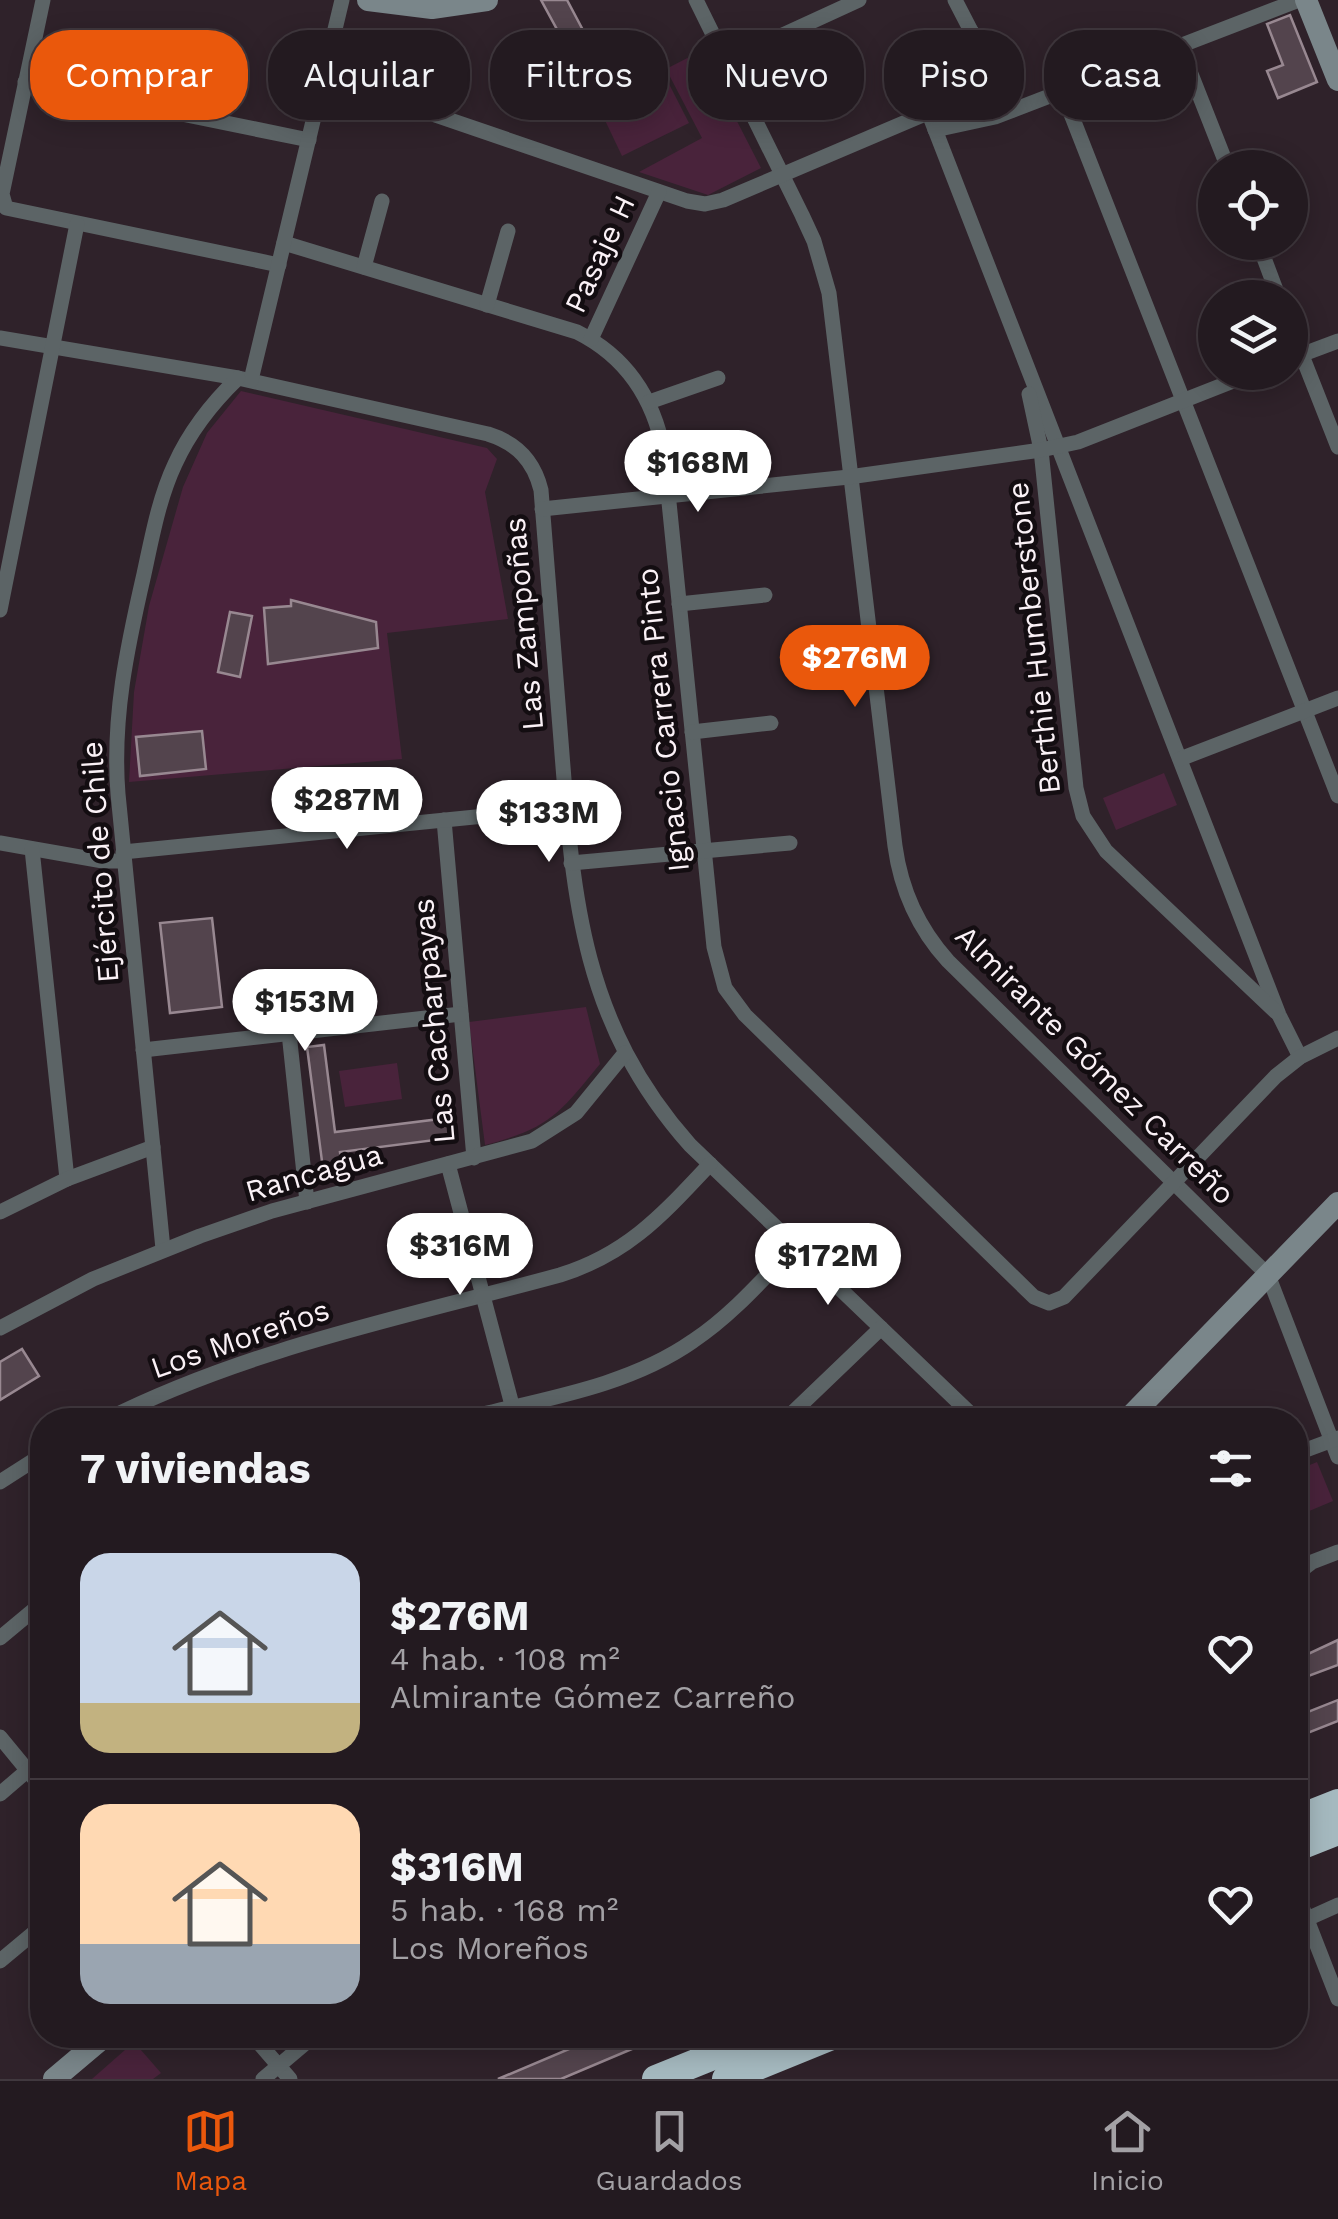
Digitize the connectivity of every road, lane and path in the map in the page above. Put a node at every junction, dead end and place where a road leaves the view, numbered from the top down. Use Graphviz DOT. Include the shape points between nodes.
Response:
graph roads {
  1 [pos="43,0"];
  2 [pos="342,0"];
  3 [pos="368,0"];
  4 [pos="487,0"];
  5 [pos="696,0"];
  6 [pos="859,0"];
  7 [pos="955,0"];
  8 [pos="1302,0"];
  9 [pos="335,30"];
  10 [pos="711,30"];
  11 [pos="795,30"];
  12 [pos="970,30"];
  13 [pos="1196,40"];
  14 [pos="1338,80"];
  15 [pos="25,82"];
  16 [pos="1196,87"];
  17 [pos="314,120"];
  18 [pos="447,120"];
  19 [pos="755,120"];
  20 [pos="982,120"];
  21 [pos="1073,120"];
  22 [pos="932,122"];
  23 [pos="309,140"];
  24 [pos="1221,150"];
  25 [pos="782,174"];
  26 [pos="659,192"];
  27 [pos="382,201"];
  28 [pos="77,224"];
  29 [pos="508,231"];
  30 [pos="284,242"];
  31 [pos="279,265"];
  32 [pos="364,267"];
  33 [pos="487,305"];
  34 [pos="0,338"];
  35 [pos="591,339"];
  36 [pos="1338,341"];
  37 [pos="52,347"];
  38 [pos="1308,352"];
  39 [pos="1020,355"];
  40 [pos="718,378"];
  41 [pos="244,379"];
  42 [pos="1308,383"];
  43 [pos="1211,390"];
  44 [pos="1183,401"];
  45 [pos="649,402"];
  46 [pos="1060,447"];
  47 [pos="1338,447"];
  48 [pos="1042,450"];
  49 [pos="849,477"];
  50 [pos="668,496"];
  51 [pos="542,509"];
  52 [pos="765,595"];
  53 [pos="679,604"];
  54 [pos="0,610"];
  55 [pos="1338,698"];
  56 [pos="1305,711"];
  57 [pos="771,723"];
  58 [pos="692,732"];
  59 [pos="1180,760"];
  60 [pos="1338,796"];
  61 [pos="566,808"];
  62 [pos="444,820"];
  63 [pos="0,843"];
  64 [pos="790,843"];
  65 [pos="32,849"];
  66 [pos="704,852"];
  67 [pos="123,856"];
  68 [pos="571,863"];
  69 [pos="461,1014"];
  70 [pos="1279,1015"];
  71 [pos="289,1034"];
  72 [pos="1338,1038"];
  73 [pos="143,1050"];
  74 [pos="624,1054"];
  75 [pos="1300,1056"];
  76 [pos="153,1147"];
  77 [pos="474,1158"];
  78 [pos="448,1164"];
  79 [pos="710,1164"];
  80 [pos="67,1179"];
  81 [pos="1174,1182"];
  82 [pos="307,1202"];
  83 [pos="1338,1203"];
  84 [pos="0,1212"];
  85 [pos="795,1246"];
  86 [pos="164,1249"];
  87 [pos="1268,1275"];
  88 [pos="483,1296"];
  89 [pos="0,1328"];
  90 [pos="881,1328"];
  91 [pos="130,1408"];
  92 [pos="513,1408"];
  93 [pos="529,1408"];
  94 [pos="799,1408"];
  95 [pos="958,1408"];
  96 [pos="1138,1408"];
  97 [pos="1335,1439"];
  98 [pos="1308,1449"];
  99 [pos="1338,1456"];
  100 [pos="30,1462"];
  101 [pos="0,1482"];
  102 [pos="1338,1552"];
  103 [pos="1308,1565"];
  104 [pos="30,1613"];
  105 [pos="0,1638"];
  106 [pos="0,1738"];
  107 [pos="28,1770"];
  108 [pos="30,1773"];
  109 [pos="0,1794"];
  110 [pos="1338,1802"];
  111 [pos="1308,1815"];
  112 [pos="1338,1831"];
  113 [pos="1308,1843"];
  114 [pos="1338,1905"];
  115 [pos="1308,1919"];
  116 [pos="1308,1922"];
  117 [pos="30,1936"];
  118 [pos="0,1961"];
  119 [pos="1337,1995"];
  120 [pos="91,2048"];
  121 [pos="263,2048"];
  122 [pos="299,2048"];
  123 [pos="732,2048"];
  124 [pos="802,2048"];
  125 [pos="278,2066"];
  126 [pos="54,2079"];
  127 [pos="263,2079"];
  128 [pos="290,2079"];
  129 [pos="656,2079"];
  130 [pos="726,2079"];
  1 -- 15 [label="street"];
  2 -- 9 [label="street, Ejército de Chile"];
  3 -- 4 [label="street" via="432,8"];
  5 -- 10 [label="street, Almirante Gómez Carreño"];
  6 -- 11 [label="street"];
  7 -- 12 [label="street"];
  8 -- 13 [label="street"];
  8 -- 14 [label="street"];
  15 -- 23 [label="street"];
  15 -- 28 [label="street" via="3,204"];
  16 -- 24 [label="street"];
  17 -- 23 [label="street, Ejército de Chile"];
  18 -- 26 [label="street"];
  19 -- 25 [label="street, Almirante Gómez Carreño"];
  20 -- 22 [label="street"];
  21 -- 44 [label="street"];
  22 -- 25 [label="street"];
  22 -- 39 [label="street, Berthie Humberstone"];
  23 -- 30 [label="street, Ejército de Chile"];
  25 -- 26 [label="street" via="706,204"];
  25 -- 49 [label="street, Almirante Gómez Carreño" via="814,241 828,293"];
  26 -- 35 [label="street, Pasaje H"];
  27 -- 32 [label="street"];
  28 -- 31 [label="street"];
  28 -- 37 [label="street"];
  29 -- 33 [label="street"];
  30 -- 31 [label="street, Ejército de Chile"];
  30 -- 32 [label="street, Ignacio Carrera Pinto"];
  31 -- 41 [label="street, Ejército de Chile"];
  32 -- 33 [label="street, Ignacio Carrera Pinto"];
  33 -- 35 [label="street, Ignacio Carrera Pinto"];
  34 -- 37 [label="street, Las Zampoñas"];
  35 -- 45 [label="street, Ignacio Carrera Pinto" via="625,366"];
  36 -- 38 [label="street"];
  37 -- 41 [label="street, Las Zampoñas"];
  37 -- 54 [label="street"];
  39 -- 46 [label="street, Berthie Humberstone"];
  39 -- 48 [label="street, Berthie Humberstone"];
  40 -- 45 [label="street"];
  41 -- 51 [label="street, Las Zampoñas" via="501,438 534,470"];
  41 -- 67 [label="street, Ejército de Chile" via="207,410 186,440 157,514 118,700"];
  42 -- 47 [label="street"];
  43 -- 44 [label="street"];
  44 -- 46 [label="street"];
  44 -- 56 [label="street"];
  45 -- 50 [label="street, Ignacio Carrera Pinto"];
  46 -- 48 [label="street"];
  46 -- 59 [label="street, Berthie Humberstone"];
  48 -- 49 [label="street"];
  48 -- 70 [label="street, Berthie Humberstone" via="1083,816 1106,851"];
  49 -- 50 [label="street"];
  49 -- 81 [label="street, Almirante Gómez Carreño" via="898,866 909,903 948,961"];
  50 -- 51 [label="street"];
  50 -- 53 [label="street, Ignacio Carrera Pinto"];
  51 -- 61 [label="street, Las Zampoñas"];
  52 -- 53 [label="street"];
  53 -- 58 [label="street, Ignacio Carrera Pinto"];
  55 -- 56 [label="street"];
  56 -- 59 [label="street"];
  56 -- 60 [label="street"];
  57 -- 58 [label="street"];
  58 -- 66 [label="street, Ignacio Carrera Pinto"];
  59 -- 70 [label="street, Berthie Humberstone"];
  61 -- 62 [label="street"];
  61 -- 68 [label="street, Las Zampoñas"];
  62 -- 67 [label="street"];
  62 -- 69 [label="street, Las Cacharpayas"];
  63 -- 65 [label="street"];
  64 -- 66 [label="street"];
  65 -- 67 [label="street" via="102,861"];
  65 -- 80 [label="street"];
  66 -- 68 [label="street"];
  66 -- 81 [label="street, Ignacio Carrera Pinto" via="716,961 734,1002 1034,1297 1049,1303 1064,1297"];
  67 -- 73 [label="street, Ejército de Chile"];
  68 -- 74 [label="street, Las Zampoñas" via="589,960"];
  69 -- 71 [label="street"];
  69 -- 77 [label="street, Las Cacharpayas"];
  70 -- 75 [label="street, Berthie Humberstone"];
  71 -- 73 [label="street"];
  71 -- 82 [label="street"];
  72 -- 75 [label="street"];
  73 -- 76 [label="street, Ejército de Chile"];
  74 -- 77 [label="street, Rancagua" via="566,1122 532,1142"];
  74 -- 79 [label="street, Las Zampoñas" via="654,1102"];
  75 -- 81 [label="street"];
  76 -- 80 [label="street"];
  76 -- 86 [label="street, Ejército de Chile"];
  77 -- 78 [label="street, Rancagua"];
  78 -- 82 [label="street, Rancagua"];
  78 -- 88 [label="street, Las Cacharpayas"];
  79 -- 85 [label="street, Las Zampoñas"];
  79 -- 88 [label="street, Los Moreños" via="658,1220 614,1253 579,1270"];
  80 -- 84 [label="street"];
  81 -- 87 [label="street, Almirante Gómez Carreño"];
  82 -- 86 [label="street, Rancagua"];
  83 -- 87 [label="street"];
  85 -- 90 [label="street, Las Zampoñas"];
  85 -- 93 [label="street" via="726,1316 671,1355"];
  86 -- 89 [label="street, Rancagua"];
  87 -- 96 [label="street"];
  87 -- 97 [label="street, Almirante Gómez Carreño"];
  88 -- 91 [label="street, Los Moreños" via="254,1357"];
  88 -- 92 [label="street, Las Cacharpayas"];
  90 -- 94 [label="street"];
  90 -- 95 [label="street, Las Zampoñas"];
  97 -- 98 [label="street"];
  97 -- 99 [label="street, Almirante Gómez Carreño"];
  100 -- 101 [label="street"];
  102 -- 103 [label="street"];
  104 -- 105 [label="street"];
  106 -- 107 [label="street"];
  107 -- 108 [label="street"];
  107 -- 109 [label="street"];
  110 -- 111 [label="highway"];
  112 -- 113 [label="highway"];
  114 -- 115 [label="street"];
  116 -- 119 [label="street"];
  117 -- 118 [label="street"];
  120 -- 126 [label="street"];
  121 -- 125 [label="street"];
  122 -- 125 [label="street"];
  123 -- 129 [label="highway"];
  124 -- 130 [label="highway"];
  125 -- 127 [label="street"];
  125 -- 128 [label="street"];
}
